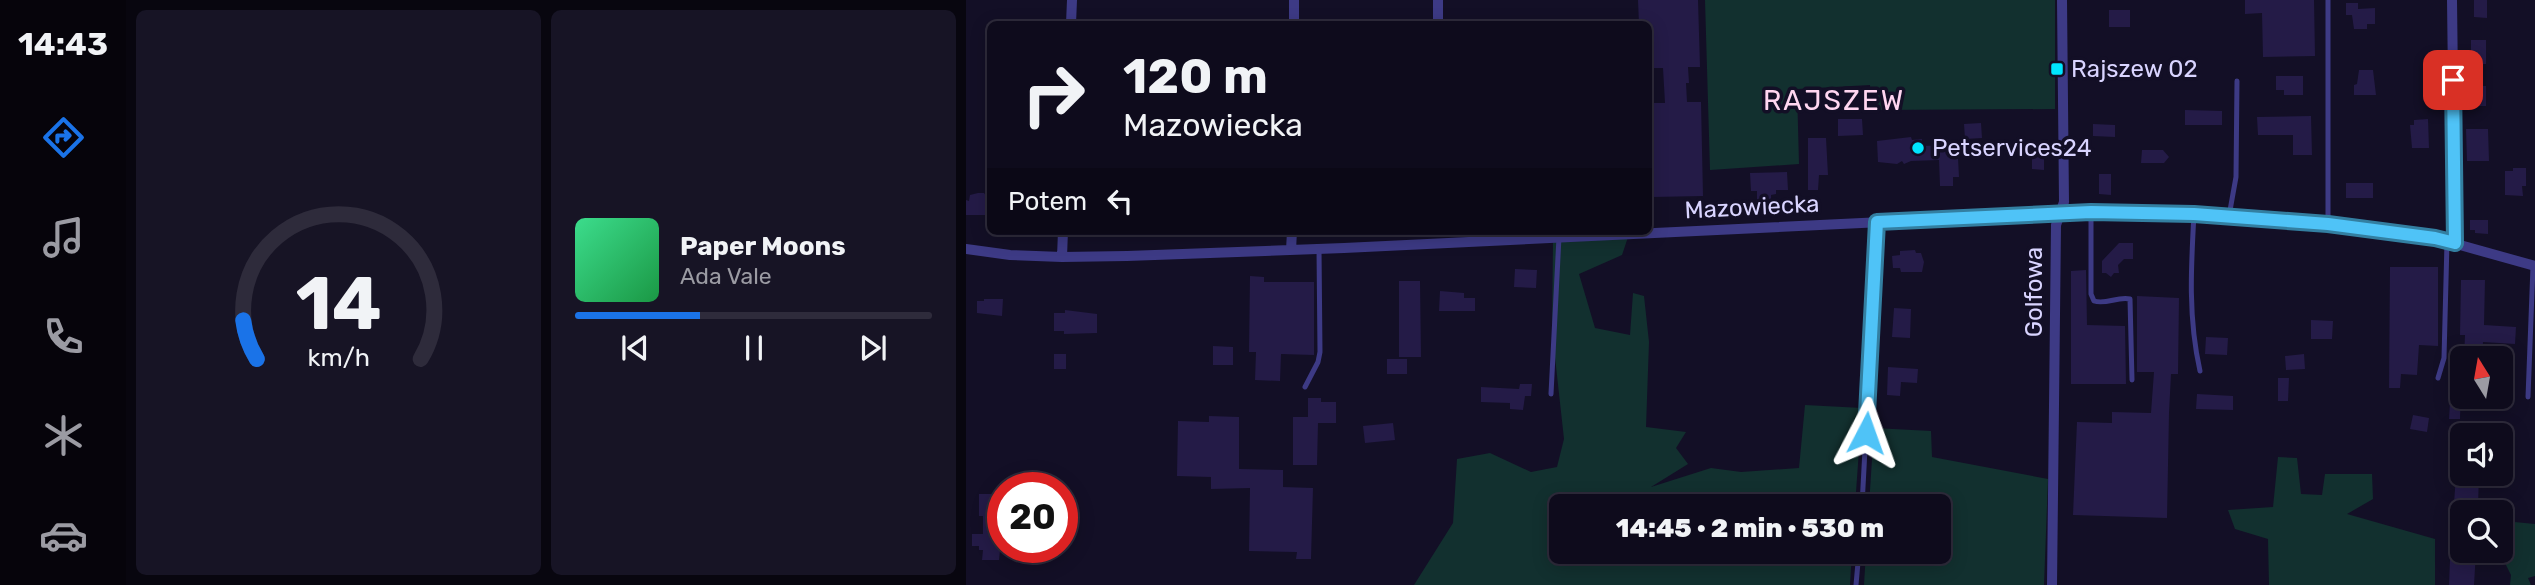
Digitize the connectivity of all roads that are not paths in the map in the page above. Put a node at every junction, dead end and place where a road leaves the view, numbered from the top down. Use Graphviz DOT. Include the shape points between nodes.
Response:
graph roads {
  1 [pos="1072,0"];
  2 [pos="1294,0"];
  3 [pos="1438,0"];
  4 [pos="2062,0"];
  5 [pos="2328,0"];
  6 [pos="2452,0"];
  7 [pos="1072,21"];
  8 [pos="1294,21"];
  9 [pos="1438,21"];
  10 [pos="2237,81"];
  11 [pos="2091,212"];
  12 [pos="2059,214"];
  13 [pos="2194,214"];
  14 [pos="2229,216"];
  15 [pos="1877,222"];
  16 [pos="2328,224"];
  17 [pos="1652,231"];
  18 [pos="1063,235"];
  19 [pos="1292,235"];
  20 [pos="1436,235"];
  21 [pos="1575,235"];
  22 [pos="1559,237"];
  23 [pos="2451,242"];
  24 [pos="1436,244"];
  25 [pos="966,249"];
  26 [pos="1319,249"];
  27 [pos="1291,250"];
  28 [pos="1062,257"];
  29 [pos="2534,266"];
  30 [pos="2200,371"];
  31 [pos="2438,378"];
  32 [pos="2132,380"];
  33 [pos="1305,387"];
  34 [pos="1551,394"];
  35 [pos="2528,397"];
  36 [pos="1862,494"];
  37 [pos="1857,564"];
  38 [pos="1856,585"];
  39 [pos="2052,585"];
  1 -- 7 [label="street"];
  2 -- 8 [label="street"];
  3 -- 9 [label="street"];
  4 -- 12 [label="street, Golfowa" via="2064,202"];
  5 -- 16 [label="lane"];
  6 -- 23 [label="street"];
  10 -- 14 [label="lane" via="2236,177"];
  11 -- 12 [label="street, Mazowiecka"];
  11 -- 13 [label="street, Mazowiecka"];
  11 -- 32 [label="lane" via="2091,294 2101,303 2130,299"];
  12 -- 15 [label="street, Mazowiecka"];
  12 -- 39 [label="street, Golfowa"];
  13 -- 14 [label="street, Mazowiecka"];
  13 -- 30 [label="lane" via="2190,288"];
  14 -- 16 [label="street, Mazowiecka"];
  15 -- 17 [label="street, Mazowiecka"];
  15 -- 36 [label="lane"];
  16 -- 23 [label="street, Mazowiecka"];
  18 -- 28 [label="street"];
  19 -- 27 [label="street"];
  20 -- 24 [label="street"];
  21 -- 22 [label="street, Mazowiecka"];
  22 -- 24 [label="street, Mazowiecka"];
  22 -- 34 [label="lane"];
  23 -- 29 [label="street, Mazowiecka"];
  23 -- 31 [label="lane" via="2444,358"];
  24 -- 26 [label="street, Mazowiecka"];
  25 -- 28 [label="street, Mazowiecka"];
  26 -- 27 [label="street, Mazowiecka"];
  26 -- 33 [label="lane" via="1320,352"];
  27 -- 28 [label="street, Mazowiecka"];
  29 -- 35 [label="lane"];
  37 -- 38 [label="lane"];
}
